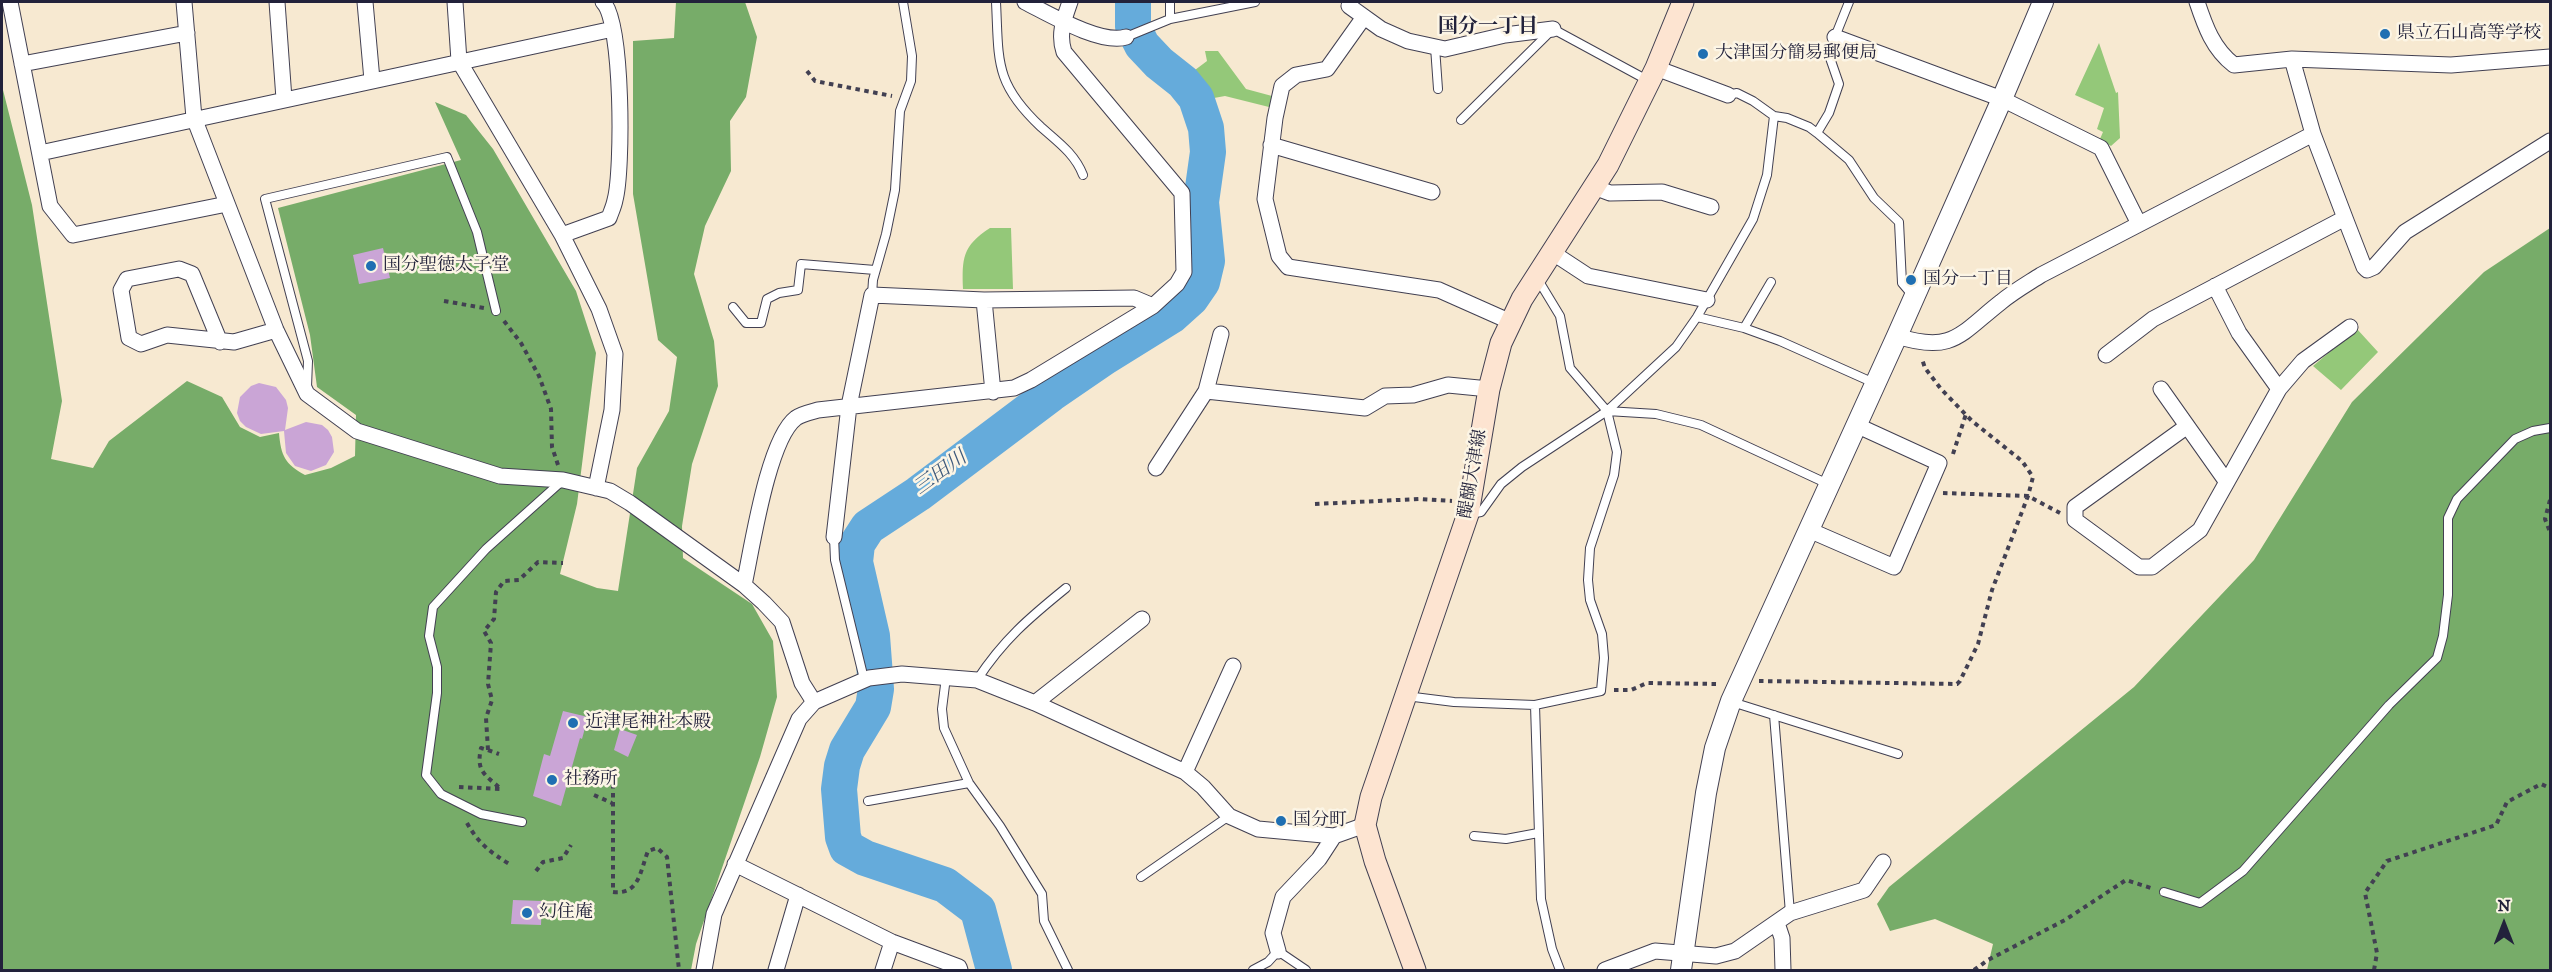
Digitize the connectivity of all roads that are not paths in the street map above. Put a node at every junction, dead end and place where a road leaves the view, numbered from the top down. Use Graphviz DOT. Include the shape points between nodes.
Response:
graph roads {
  1 [pos="10,2"];
  2 [pos="184,2"];
  3 [pos="277,2"];
  4 [pos="365,2"];
  5 [pos="456,2"];
  6 [pos="603,2"];
  7 [pos="903,2"];
  8 [pos="996,2"];
  9 [pos="1025,2"];
  10 [pos="1070,2"];
  11 [pos="1170,2"];
  12 [pos="1256,2"];
  13 [pos="1683,2"];
  14 [pos="1849,2"];
  15 [pos="2043,2"];
  16 [pos="2197,2"];
  17 [pos="1344,4"];
  18 [pos="1364,17"];
  19 [pos="1170,19"];
  20 [pos="1063,21"];
  21 [pos="613,29"];
  22 [pos="1553,29"];
  23 [pos="187,33"];
  24 [pos="1126,37"];
  25 [pos="1835,37"];
  26 [pos="1435,46"];
  27 [pos="2550,57"];
  28 [pos="2292,59"];
  29 [pos="459,61"];
  30 [pos="22,64"];
  31 [pos="1653,75"];
  32 [pos="372,80"];
  33 [pos="1438,89"];
  34 [pos="1728,95"];
  35 [pos="284,99"];
  36 [pos="2002,99"];
  37 [pos="1774,116"];
  38 [pos="194,118"];
  39 [pos="1461,120"];
  40 [pos="1817,133"];
  41 [pos="2313,134"];
  42 [pos="2550,141"];
  43 [pos="1271,145"];
  44 [pos="40,153"];
  45 [pos="1083,175"];
  46 [pos="1594,187"];
  47 [pos="1432,192"];
  48 [pos="227,204"];
  49 [pos="1711,207"];
  50 [pos="2345,218"];
  51 [pos="2139,224"];
  52 [pos="562,235"];
  53 [pos="1552,253"];
  54 [pos="876,270"];
  55 [pos="1537,277"];
  56 [pos="1771,282"];
  57 [pos="2215,286"];
  58 [pos="872,295"];
  59 [pos="1914,297"];
  60 [pos="984,300"];
  61 [pos="1707,300"];
  62 [pos="1153,306"];
  63 [pos="733,307"];
  64 [pos="496,311"];
  65 [pos="1696,318"];
  66 [pos="1510,322"];
  67 [pos="2350,327"];
  68 [pos="1744,328"];
  69 [pos="276,330"];
  70 [pos="1221,334"];
  71 [pos="1897,336"];
  72 [pos="220,342"];
  73 [pos="2106,355"];
  74 [pos="1875,383"];
  75 [pos="1489,389"];
  76 [pos="2161,389"];
  77 [pos="2279,389"];
  78 [pos="1206,391"];
  79 [pos="993,392"];
  80 [pos="307,394"];
  81 [pos="849,406"];
  82 [pos="1607,411"];
  83 [pos="1856,425"];
  84 [pos="2186,427"];
  85 [pos="2550,428"];
  86 [pos="1156,468"];
  87 [pos="563,480"];
  88 [pos="2226,481"];
  89 [pos="1829,484"];
  90 [pos="596,488"];
  91 [pos="1469,508"];
  92 [pos="1809,530"];
  93 [pos="834,537"];
  94 [pos="744,585"];
  95 [pos="1066,588"];
  96 [pos="1142,619"];
  97 [pos="1233,666"];
  98 [pos="946,676"];
  99 [pos="866,679"];
  100 [pos="977,680"];
  101 [pos="1736,690"];
  102 [pos="1405,696"];
  103 [pos="814,702"];
  104 [pos="1035,703"];
  105 [pos="1535,705"];
  106 [pos="1774,715"];
  107 [pos="1898,753"];
  108 [pos="1185,772"];
  109 [pos="969,783"];
  110 [pos="868,801"];
  111 [pos="1229,816"];
  112 [pos="522,822"];
  113 [pos="1365,825"];
  114 [pos="1538,833"];
  115 [pos="1334,836"];
  116 [pos="1474,836"];
  117 [pos="1883,862"];
  118 [pos="735,864"];
  119 [pos="1141,877"];
  120 [pos="2164,892"];
  121 [pos="798,895"];
  122 [pos="1790,913"];
  123 [pos="1777,922"];
  124 [pos="892,942"];
  125 [pos="1278,951"];
  126 [pos="1683,962"];
  127 [pos="704,970"];
  128 [pos="776,970"];
  129 [pos="883,970"];
  130 [pos="960,970"];
  131 [pos="1068,970"];
  132 [pos="1253,970"];
  133 [pos="1306,970"];
  134 [pos="1415,970"];
  135 [pos="1560,970"];
  136 [pos="1605,970"];
  137 [pos="1784,970"];
  1 -- 30 [label="street"];
  2 -- 23 [label="street"];
  3 -- 35 [label="street"];
  4 -- 32 [label="street"];
  5 -- 29 [label="street"];
  6 -- 21 [label="street"];
  7 -- 54 [label="lane" via="912,56 911,81 900,111 895,190"];
  8 -- 45 [label="lane" via="1000,68 1009,91 1077,159"];
  9 -- 20 [label="street"];
  10 -- 20 [label="street"];
  11 -- 19 [label="lane"];
  12 -- 19 [label="lane"];
  13 -- 31 [label="main road, 醍醐大津線"];
  14 -- 25 [label="lane"];
  15 -- 36 [label="street"];
  16 -- 28 [label="street" via="2216,46 2234,65"];
  17 -- 18 [label="street"];
  18 -- 26 [label="street" via="1408,41"];
  18 -- 43 [label="street" via="1327,69 1296,75 1282,86"];
  19 -- 24 [label="lane"];
  20 -- 24 [label="street" via="1116,40"];
  20 -- 62 [label="street" via="1060,41 1064,52 1182,193 1184,272"];
  21 -- 29 [label="street"];
  21 -- 52 [label="street" via="620,135 616,199 609,218"];
  22 -- 26 [label="street" via="1445,48"];
  22 -- 31 [label="lane"];
  22 -- 39 [label="lane"];
  23 -- 30 [label="street"];
  23 -- 38 [label="street"];
  25 -- 36 [label="street"];
  25 -- 40 [label="lane" via="1830,58 1839,84"];
  26 -- 33 [label="lane"];
  27 -- 28 [label="street" via="2451,65"];
  28 -- 41 [label="street"];
  29 -- 32 [label="street"];
  29 -- 52 [label="street"];
  30 -- 44 [label="street"];
  31 -- 34 [label="street"];
  31 -- 46 [label="main road, 醍醐大津線"];
  32 -- 35 [label="street"];
  34 -- 37 [label="lane" via="1737,93"];
  35 -- 38 [label="street"];
  36 -- 51 [label="street" via="2101,148"];
  36 -- 59 [label="street"];
  37 -- 40 [label="lane" via="1798,122"];
  37 -- 61 [label="lane" via="1767,175 1754,219"];
  38 -- 44 [label="street"];
  38 -- 48 [label="street"];
  40 -- 59 [label="lane" via="1849,160 1874,198 1899,222 1902,283"];
  41 -- 50 [label="street"];
  41 -- 51 [label="street"];
  42 -- 50 [label="street" via="2405,232 2367,270"];
  43 -- 47 [label="street"];
  43 -- 66 [label="street" via="1265,199 1279,256 1288,267 1440,290"];
  44 -- 48 [label="street" via="50,206 73,235"];
  46 -- 49 [label="street" via="1610,193 1662,192"];
  46 -- 53 [label="main road, 醍醐大津線"];
  48 -- 69 [label="street"];
  50 -- 57 [label="street"];
  51 -- 71 [label="street" via="2041,275 1960,336 1936,344 1920,344"];
  52 -- 90 [label="street" via="599,309 615,354 612,410"];
  53 -- 55 [label="main road, 醍醐大津線"];
  53 -- 61 [label="street" via="1588,276"];
  54 -- 58 [label="lane"];
  54 -- 63 [label="lane" via="801,264 798,290 766,299 761,323 746,323"];
  55 -- 66 [label="main road, 醍醐大津線"];
  55 -- 82 [label="lane" via="1560,316 1570,368"];
  56 -- 68 [label="lane"];
  57 -- 73 [label="street" via="2153,319"];
  57 -- 77 [label="street" via="2238,333"];
  58 -- 60 [label="street"];
  58 -- 81 [label="street"];
  59 -- 71 [label="street"];
  60 -- 62 [label="street" via="1134,298"];
  60 -- 79 [label="street"];
  61 -- 65 [label="lane"];
  62 -- 79 [label="street" via="1031,380"];
  64 -- 80 [label="lane" via="477,232 447,157 266,199 308,361"];
  65 -- 68 [label="lane"];
  65 -- 82 [label="lane" via="1676,347"];
  66 -- 75 [label="main road, 醍醐大津線" via="1494,362"];
  67 -- 77 [label="street" via="2303,361"];
  68 -- 74 [label="lane"];
  69 -- 72 [label="street"];
  69 -- 80 [label="street"];
  70 -- 78 [label="street"];
  71 -- 74 [label="street"];
  72 -- 72 [label="street" via="167,335 141,344 129,338 121,290 127,279 179,268 192,274"];
  74 -- 83 [label="street"];
  75 -- 78 [label="street" via="1448,385 1385,396 1365,408"];
  75 -- 91 [label="main road, 醍醐大津線"];
  76 -- 84 [label="street"];
  77 -- 88 [label="street"];
  78 -- 86 [label="street"];
  79 -- 81 [label="street"];
  80 -- 87 [label="street" via="357,431 501,476"];
  81 -- 93 [label="street"];
  81 -- 94 [label="street" via="796,417 783,434 773,456"];
  82 -- 89 [label="lane" via="1656,414 1701,425"];
  82 -- 91 [label="lane" via="1522,467 1501,484 1481,512"];
  82 -- 105 [label="lane" via="1617,452 1606,504 1590,548 1588,580 1590,600 1602,634 1601,691"];
  83 -- 89 [label="street"];
  83 -- 92 [label="street" via="1940,463 1894,567"];
  84 -- 88 [label="street"];
  84 -- 88 [label="street" via="2075,507 2075,520 2139,567 2152,567 2200,530"];
  85 -- 120 [label="lane" via="2515,439 2457,500 2448,518 2448,595 2437,658 2389,705 2243,871 2200,903"];
  87 -- 90 [label="street"];
  87 -- 112 [label="lane" via="486,549 433,607 429,636 437,668 437,693 426,775 441,794 481,814"];
  89 -- 92 [label="street"];
  90 -- 94 [label="street" via="630,503"];
  91 -- 102 [label="main road, 醍醐大津線" via="1459,547"];
  92 -- 101 [label="street"];
  93 -- 99 [label="lane" via="835,560"];
  94 -- 103 [label="street" via="782,622 802,683"];
  95 -- 100 [label="lane" via="1018,628"];
  96 -- 104 [label="street"];
  97 -- 108 [label="street"];
  98 -- 99 [label="street" via="887,674"];
  98 -- 100 [label="street"];
  98 -- 109 [label="lane" via="944,728"];
  99 -- 103 [label="street"];
  100 -- 104 [label="street"];
  101 -- 106 [label="lane"];
  101 -- 126 [label="street" via="1715,748 1706,793"];
  102 -- 105 [label="lane"];
  102 -- 113 [label="main road, 醍醐大津線"];
  103 -- 118 [label="street" via="799,719"];
  104 -- 108 [label="street"];
  105 -- 114 [label="lane"];
  106 -- 107 [label="lane"];
  106 -- 122 [label="lane"];
  108 -- 111 [label="street"];
  109 -- 110 [label="lane"];
  109 -- 131 [label="lane" via="1042,894 1044,921"];
  111 -- 115 [label="street" via="1258,829"];
  111 -- 119 [label="lane"];
  113 -- 115 [label="street"];
  113 -- 134 [label="main road, 醍醐大津線"];
  114 -- 116 [label="lane" via="1506,839"];
  114 -- 135 [label="lane" via="1540,899"];
  115 -- 125 [label="street" via="1319,859 1283,897 1273,924"];
  117 -- 122 [label="street" via="1864,890"];
  118 -- 121 [label="street"];
  118 -- 127 [label="street" via="714,914"];
  121 -- 124 [label="street"];
  121 -- 128 [label="street"];
  122 -- 123 [label="street"];
  123 -- 126 [label="street" via="1735,951"];
  123 -- 137 [label="street"];
  124 -- 129 [label="street"];
  124 -- 130 [label="street"];
  125 -- 132 [label="lane"];
  125 -- 133 [label="lane"];
  126 -- 136 [label="street" via="1655,951"];
}
